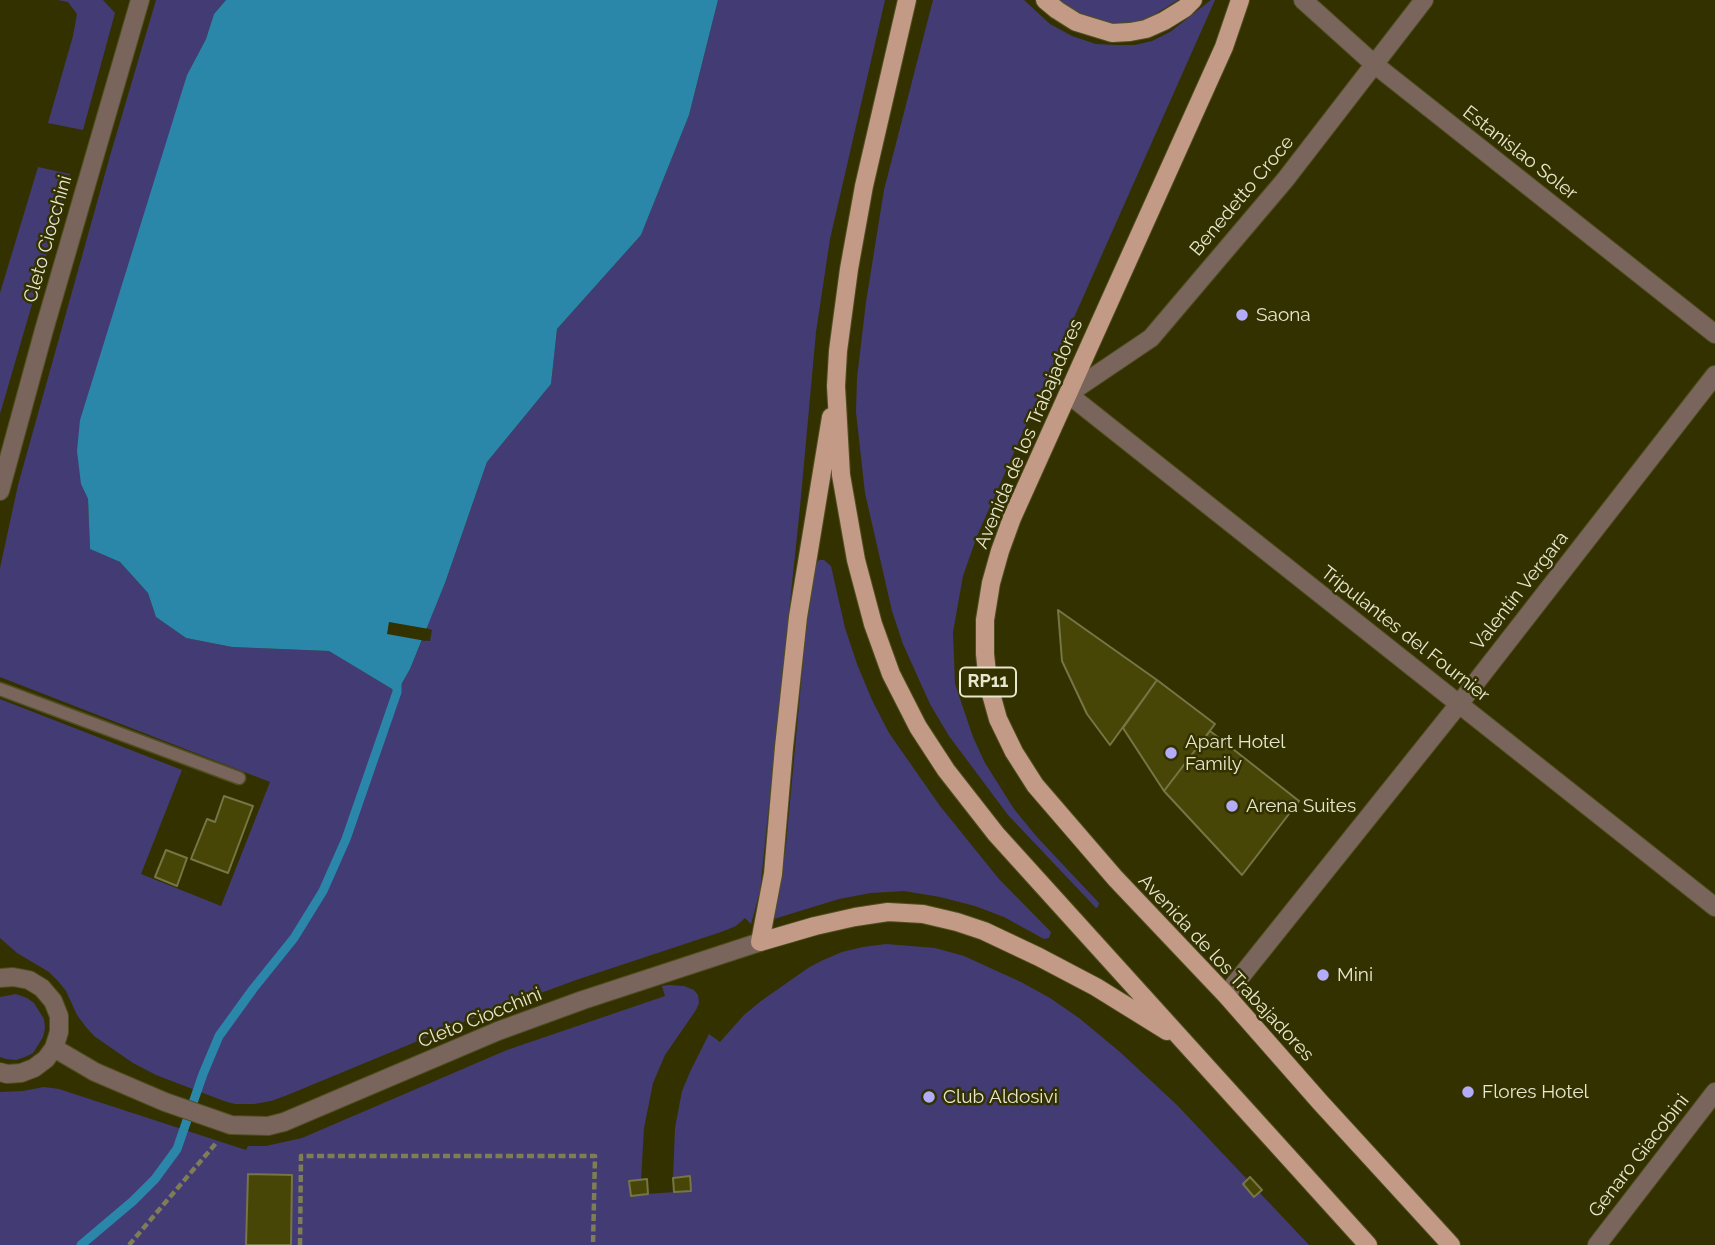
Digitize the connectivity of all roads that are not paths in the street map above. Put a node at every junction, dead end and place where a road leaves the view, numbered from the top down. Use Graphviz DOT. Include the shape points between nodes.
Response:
graph roads {
  1 [pos="140,0"];
  2 [pos="907,0"];
  3 [pos="1045,0"];
  4 [pos="1193,0"];
  5 [pos="1240,0"];
  6 [pos="1303,0"];
  7 [pos="1423,0"];
  8 [pos="1374,64"];
  9 [pos="1715,334"];
  10 [pos="1715,375"];
  11 [pos="836,386"];
  12 [pos="1068,394"];
  13 [pos="0,491"];
  14 [pos="0,689"];
  15 [pos="1459,704"];
  16 [pos="239,778"];
  17 [pos="1715,907"];
  18 [pos="760,942"];
  19 [pos="0,978"];
  20 [pos="1226,995"];
  21 [pos="1185,1042"];
  22 [pos="54,1048"];
  23 [pos="0,1072"];
  24 [pos="1715,1092"];
  25 [pos="1368,1245"];
  26 [pos="1451,1245"];
  27 [pos="1597,1245"];
  1 -- 13 [label="street, Cleto Ciocchini"];
  2 -- 11 [label="main road" via="864,186"];
  3 -- 4 [label="main road" via="1076,22 1112,33 1146,29"];
  5 -- 12 [label="main road, Avenida de los Trabajadores / RP11" via="1224,47"];
  6 -- 8 [label="street, Estanislao Soler"];
  7 -- 8 [label="street, Benedetto Croce"];
  8 -- 9 [label="street, Estanislao Soler"];
  8 -- 12 [label="street, Benedetto Croce" via="1285,180 1151,338"];
  10 -- 15 [label="street, Valentín Vergara"];
  11 -- 18 [label="main road" via="798,617 773,874"];
  11 -- 21 [label="main road" via="841,475 856,560 891,674 918,727 996,834"];
  12 -- 15 [label="street, Tripulantes del Fournier"];
  12 -- 20 [label="main road, Avenida de los Trabajadores / RP11" via="1012,518 991,583 985,620 988,683 998,719 1035,785"];
  14 -- 16 [label="lane"];
  15 -- 17 [label="street, Tripulantes del Fournier"];
  15 -- 20 [label="street, Valentín Vergara"];
  18 -- 21 [label="main road" via="866,915 923,914 984,931 1039,957"];
  18 -- 22 [label="street, Cleto Ciocchini" via="498,1031 268,1126 219,1129"];
  19 -- 22 [label="street" via="29,980 53,1001 59,1016"];
  20 -- 26 [label="main road, Avenida de los Trabajadores / RP11"];
  21 -- 25 [label="main road"];
  22 -- 23 [label="street" via="34,1068"];
  24 -- 27 [label="street, Genaro Giacobini"];
}
